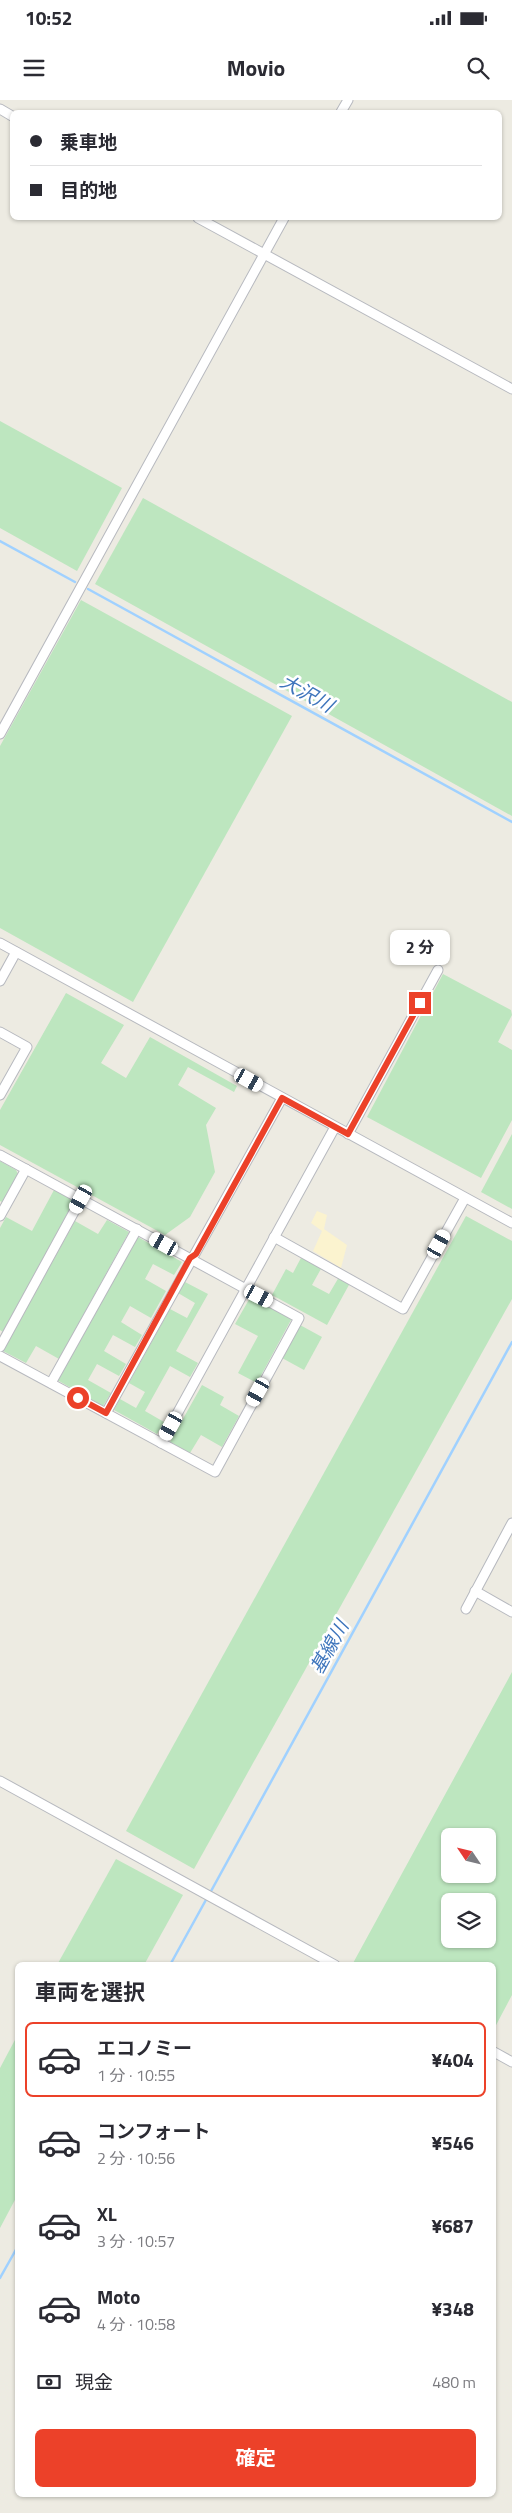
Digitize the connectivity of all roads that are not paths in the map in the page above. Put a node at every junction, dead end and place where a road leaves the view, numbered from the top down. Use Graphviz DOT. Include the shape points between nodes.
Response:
graph roads {
  1 [pos="202,220"];
  2 [pos="283,220"];
  3 [pos="264,254"];
  4 [pos="512,390"];
  5 [pos="0,734"];
  6 [pos="0,943"];
  7 [pos="16,952"];
  8 [pos="438,970"];
  9 [pos="0,981"];
  10 [pos="0,1032"];
  11 [pos="0,1095"];
  12 [pos="282,1098"];
  13 [pos="335,1127"];
  14 [pos="348,1134"];
  15 [pos="0,1155"];
  16 [pos="26,1169"];
  17 [pos="465,1198"];
  18 [pos="81,1199"];
  19 [pos="0,1216"];
  20 [pos="512,1223"];
  21 [pos="137,1229"];
  22 [pos="274,1237"];
  23 [pos="190,1258"];
  24 [pos="246,1289"];
  25 [pos="0,1347"];
  26 [pos="0,1356"];
  27 [pos="51,1383"];
  28 [pos="106,1413"];
  29 [pos="161,1443"];
  30 [pos="512,1523"];
  31 [pos="475,1592"];
  32 [pos="466,1608"];
  33 [pos="512,1612"];
  34 [pos="0,1781"];
  35 [pos="330,1962"];
  36 [pos="496,2053"];
  37 [pos="512,2062"];
  1 -- 3 [label="street"];
  2 -- 3 [label="street"];
  3 -- 4 [label="street"];
  3 -- 5 [label="street"];
  6 -- 7 [label="street"];
  7 -- 9 [label="street"];
  7 -- 12 [label="street"];
  8 -- 14 [label="street"];
  10 -- 11 [label="street" via="27,1047"];
  12 -- 13 [label="street"];
  12 -- 23 [label="street" via="196,1254"];
  13 -- 14 [label="street"];
  13 -- 22 [label="street"];
  14 -- 17 [label="street"];
  15 -- 16 [label="street"];
  16 -- 18 [label="street"];
  16 -- 19 [label="street"];
  17 -- 20 [label="street"];
  17 -- 22 [label="street" via="403,1309"];
  18 -- 21 [label="street"];
  18 -- 25 [label="street"];
  21 -- 23 [label="street"];
  21 -- 27 [label="street"];
  22 -- 24 [label="street"];
  23 -- 24 [label="street"];
  23 -- 28 [label="street"];
  24 -- 29 [label="street"];
  24 -- 29 [label="street" via="299,1318 215,1472"];
  26 -- 27 [label="street"];
  27 -- 28 [label="street"];
  28 -- 29 [label="street"];
  30 -- 31 [label="street"];
  31 -- 32 [label="street"];
  31 -- 33 [label="street"];
  34 -- 35 [label="street"];
  36 -- 37 [label="street"];
}
